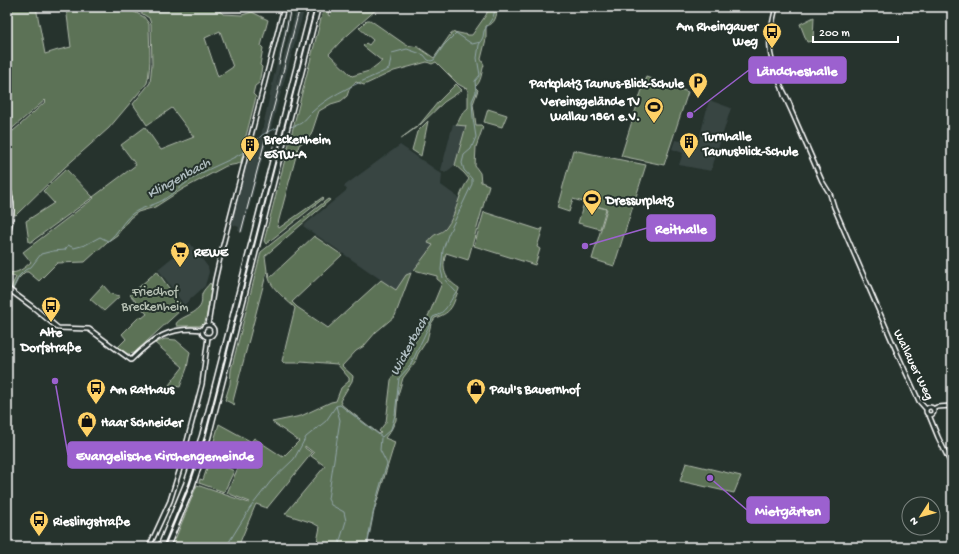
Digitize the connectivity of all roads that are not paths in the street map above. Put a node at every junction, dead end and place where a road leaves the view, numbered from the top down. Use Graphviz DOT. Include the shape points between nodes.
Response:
graph roads {
  1 [pos="284,7"];
  2 [pos="312,7"];
  3 [pos="318,7"];
  4 [pos="776,7"];
  5 [pos="7,186"];
  6 [pos="7,237"];
  7 [pos="10,290"];
  8 [pos="208,325"];
  9 [pos="202,330"];
  10 [pos="208,337"];
  11 [pos="952,406"];
  12 [pos="926,409"];
  13 [pos="933,409"];
  14 [pos="929,415"];
  15 [pos="952,466"];
  16 [pos="149,547"];
  17 [pos="160,547"];
  18 [pos="167,547"];
  1 -- 8 [label="street" via="215,280"];
  2 -- 17 [label="highway" via="204,428 186,484"];
  3 -- 18 [label="highway" via="208,438 192,487"];
  4 -- 12 [label="street, Wallauer Weg" via="769,50 773,67 886,328 919,401"];
  5 -- 6 [label="street" via="13,210"];
  7 -- 9 [label="street" via="57,328 89,329 131,360 155,340 174,331"];
  8 -- 9 [label="street"];
  8 -- 10 [label="street" via="212,326 214,332"];
  9 -- 10 [label="street"];
  10 -- 16 [label="street" via="202,384 177,482"];
  11 -- 13 [label="street"];
  12 -- 13 [label="street"];
  12 -- 14 [label="street"];
  13 -- 14 [label="street" via="933,413"];
  14 -- 15 [label="street, Wallauer Weg"];
}
